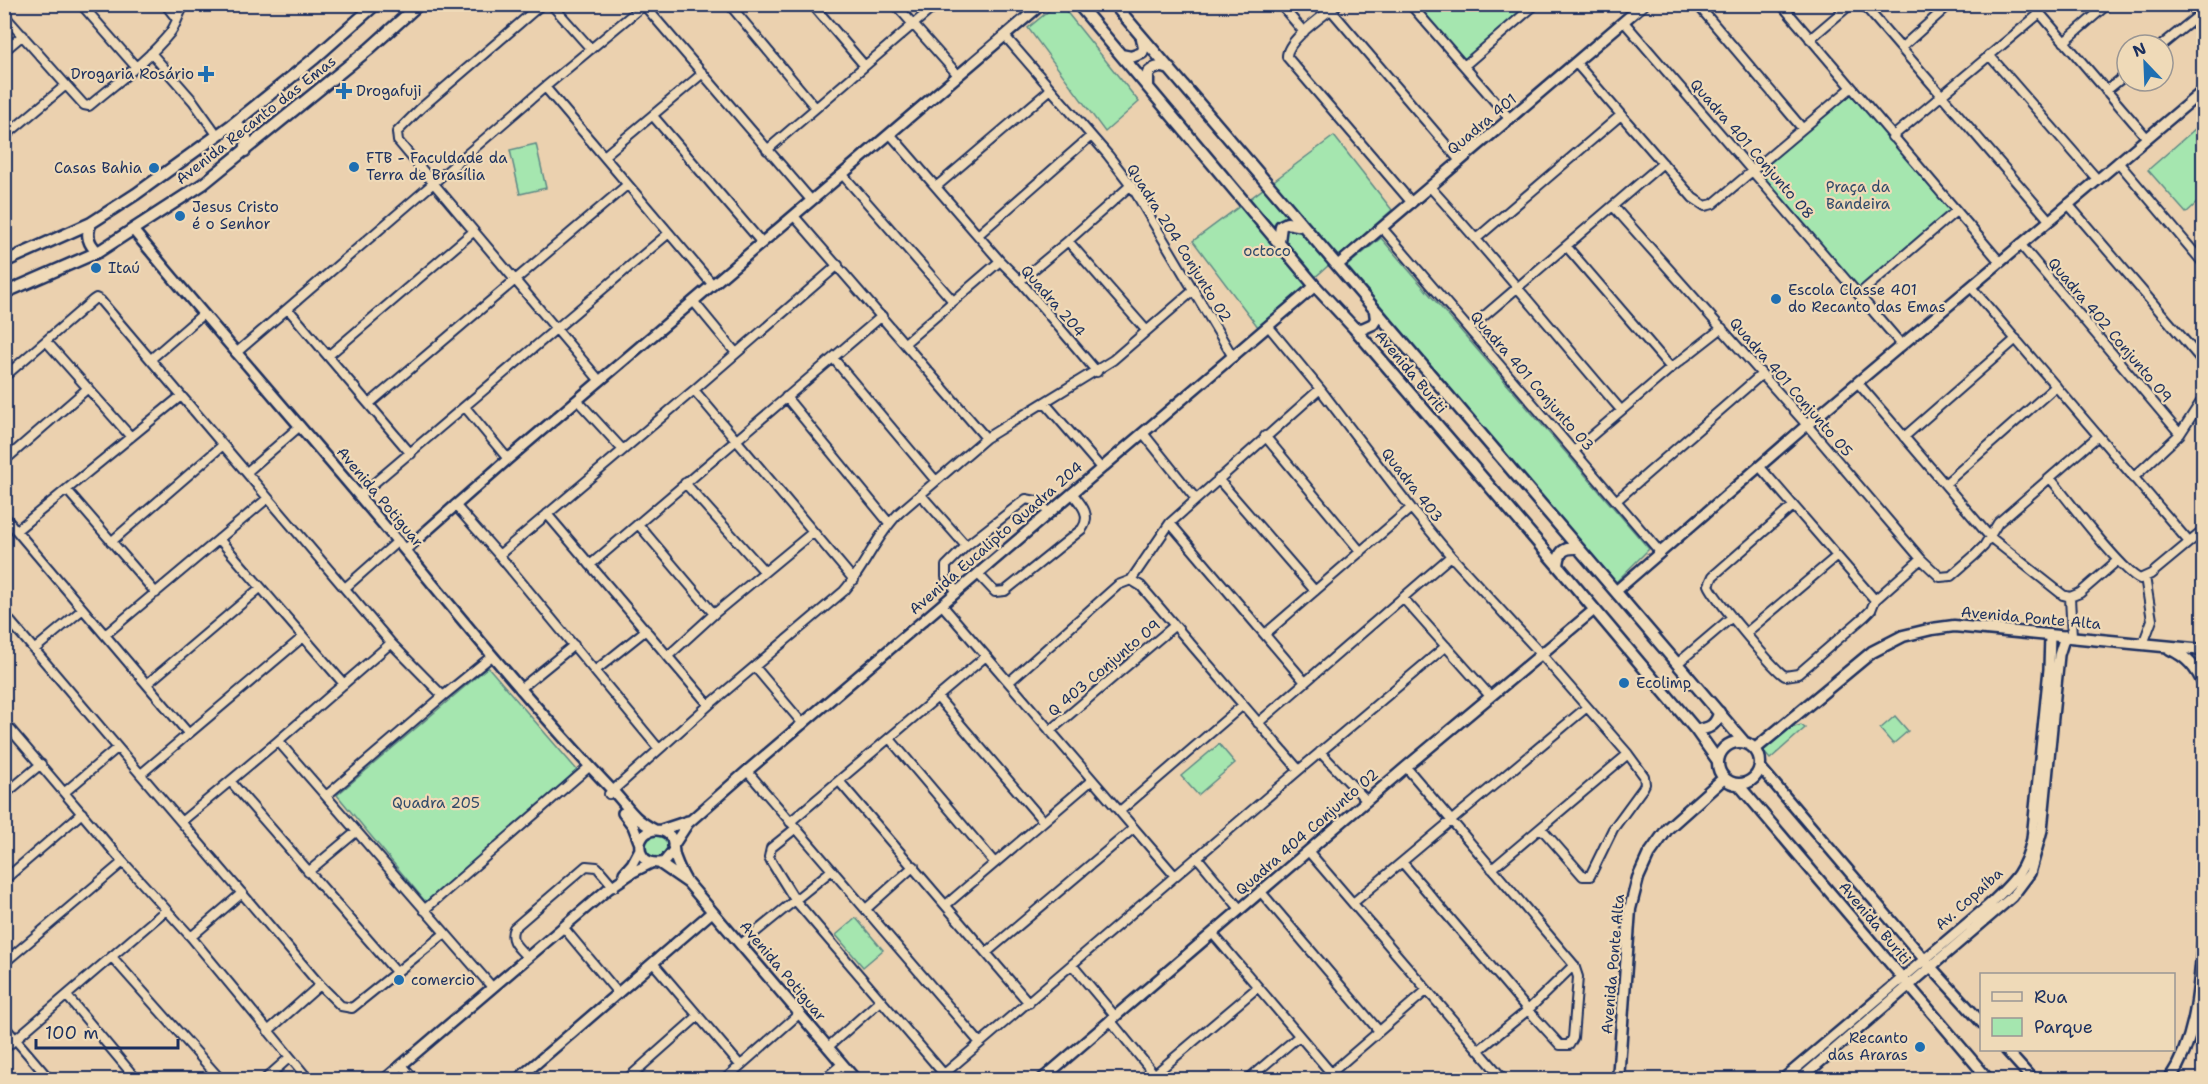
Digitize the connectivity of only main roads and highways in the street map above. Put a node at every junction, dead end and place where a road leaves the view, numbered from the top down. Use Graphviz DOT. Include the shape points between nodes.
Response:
graph roads {
  1 [pos="376,4"];
  2 [pos="419,4"];
  3 [pos="1078,4"];
  4 [pos="1114,4"];
  5 [pos="1142,38"];
  6 [pos="1121,55"];
  7 [pos="1170,69"];
  8 [pos="1148,87"];
  9 [pos="233,124"];
  10 [pos="245,152"];
  11 [pos="91,223"];
  12 [pos="1304,226"];
  13 [pos="1279,241"];
  14 [pos="98,252"];
  15 [pos="4,262"];
  16 [pos="4,293"];
  17 [pos="1375,311"];
  18 [pos="1354,328"];
  19 [pos="1578,548"];
  20 [pos="1558,566"];
  21 [pos="2165,646"];
  22 [pos="2204,651"];
  23 [pos="2204,684"];
  24 [pos="1719,712"];
  25 [pos="1696,730"];
  26 [pos="1744,742"];
  27 [pos="1755,749"];
  28 [pos="1718,761"];
  29 [pos="1724,778"];
  30 [pos="2204,932"];
  31 [pos="2200,1006"];
  32 [pos="1618,1080"];
  33 [pos="2169,1080"];
  1 -- 9 [label="main road, Avenida Recanto das Emas"];
  2 -- 10 [label="main road, Avenida Recanto das Emas"];
  3 -- 6 [label="main road, Avenida Buriti"];
  4 -- 5 [label="main road, Avenida Buriti"];
  5 -- 6 [label="main road" via="1142,53"];
  5 -- 7 [label="main road, Avenida Buriti"];
  6 -- 8 [label="main road, Avenida Buriti"];
  7 -- 8 [label="main road" via="1151,69"];
  7 -- 12 [label="main road, Avenida Buriti"];
  8 -- 13 [label="main road, Avenida Buriti"];
  9 -- 10 [label="main road" via="245,133"];
  9 -- 11 [label="main road, Avenida Recanto das Emas"];
  10 -- 14 [label="main road, Avenida Recanto das Emas"];
  11 -- 14 [label="main road" via="89,239"];
  11 -- 15 [label="main road, Avenida Recanto das Emas"];
  12 -- 13 [label="main road" via="1281,226"];
  12 -- 17 [label="main road, Avenida Buriti"];
  13 -- 18 [label="main road, Avenida Buriti"];
  14 -- 16 [label="main road, Avenida Recanto das Emas"];
  17 -- 18 [label="main road" via="1373,324"];
  17 -- 19 [label="main road, Avenida Buriti"];
  18 -- 20 [label="main road, Avenida Buriti"];
  19 -- 20 [label="main road" via="1563,550"];
  19 -- 24 [label="main road, Avenida Buriti"];
  20 -- 25 [label="main road, Avenida Buriti"];
  21 -- 22 [label="main road, Avenida Ponte Alta"];
  21 -- 23 [label="main road, Avenida Ponte Alta" via="2190,662"];
  21 -- 27 [label="main road, Avenida Ponte Alta" via="1954,626 1921,631 1872,652"];
  24 -- 25 [label="main road" via="1712,726"];
  24 -- 26 [label="main road, Avenida Buriti"];
  25 -- 28 [label="main road, Avenida Buriti"];
  26 -- 27 [label="main road, Avenida Buriti"];
  26 -- 28 [label="main road" via="1726,747"];
  27 -- 29 [label="main road, Avenida Buriti" via="1760,758 1755,778 1738,784"];
  28 -- 29 [label="main road, Avenida Buriti"];
  29 -- 32 [label="main road, Avenida Ponte Alta" via="1668,828 1638,878 1630,909"];
  30 -- 31 [label="main road"];
  31 -- 33 [label="main road" via="2182,1058"];
}
